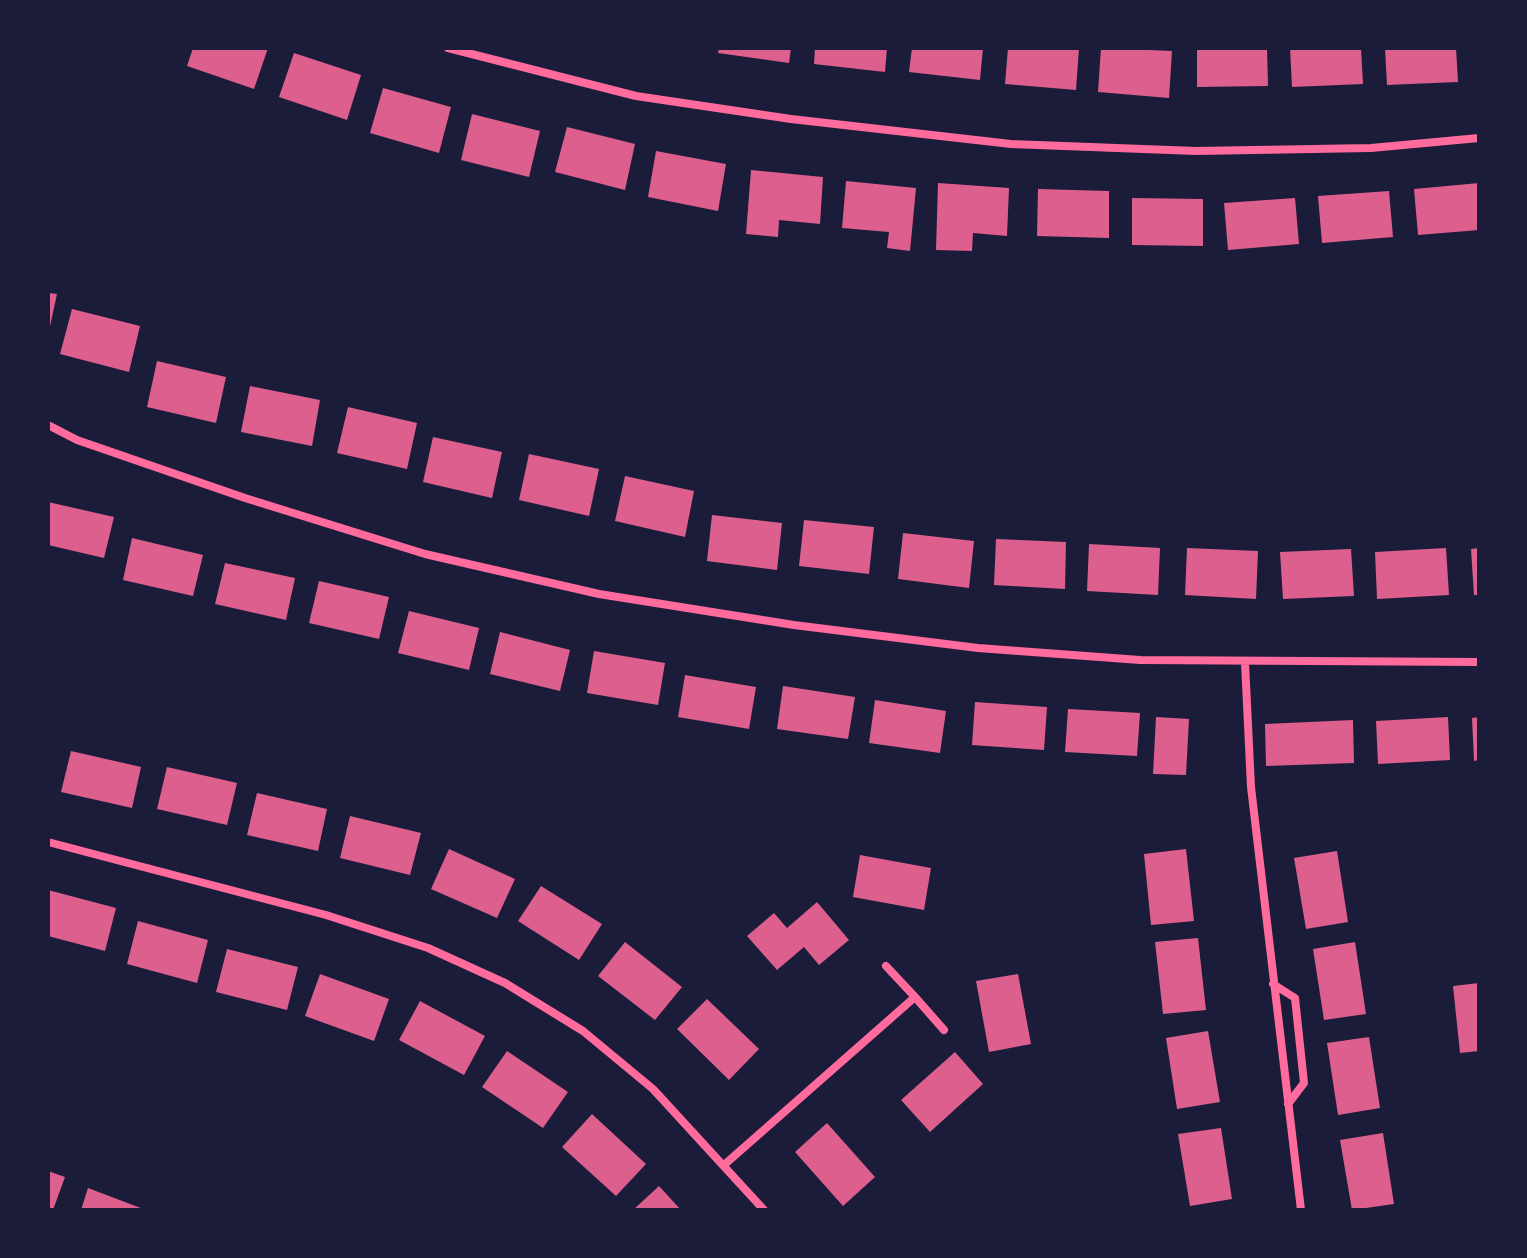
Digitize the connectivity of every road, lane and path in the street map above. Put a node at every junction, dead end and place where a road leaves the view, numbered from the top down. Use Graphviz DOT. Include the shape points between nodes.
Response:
graph roads {
  1 [pos="448,48"];
  2 [pos="1479,138"];
  3 [pos="48,425"];
  4 [pos="1479,662"];
  5 [pos="1245,663"];
  6 [pos="48,842"];
  7 [pos="886,966"];
  8 [pos="1273,984"];
  9 [pos="915,997"];
  10 [pos="944,1030"];
  11 [pos="1288,1104"];
  12 [pos="724,1165"];
  13 [pos="764,1210"];
  14 [pos="1301,1210"];
  1 -- 2 [label="street" via="636,96 1011,144 1196,151 1371,148"];
  3 -- 5 [label="street" via="245,498 425,554 599,594 978,648"];
  4 -- 5 [label="street"];
  5 -- 8 [label="street" via="1251,787"];
  6 -- 12 [label="street" via="326,915 428,948 505,983 583,1031 653,1089"];
  7 -- 9 [label="street"];
  8 -- 11 [label="street"];
  8 -- 11 [label="street" via="1295,998 1304,1083"];
  9 -- 10 [label="street"];
  9 -- 12 [label="street"];
  11 -- 14 [label="street"];
  12 -- 13 [label="street"];
}
